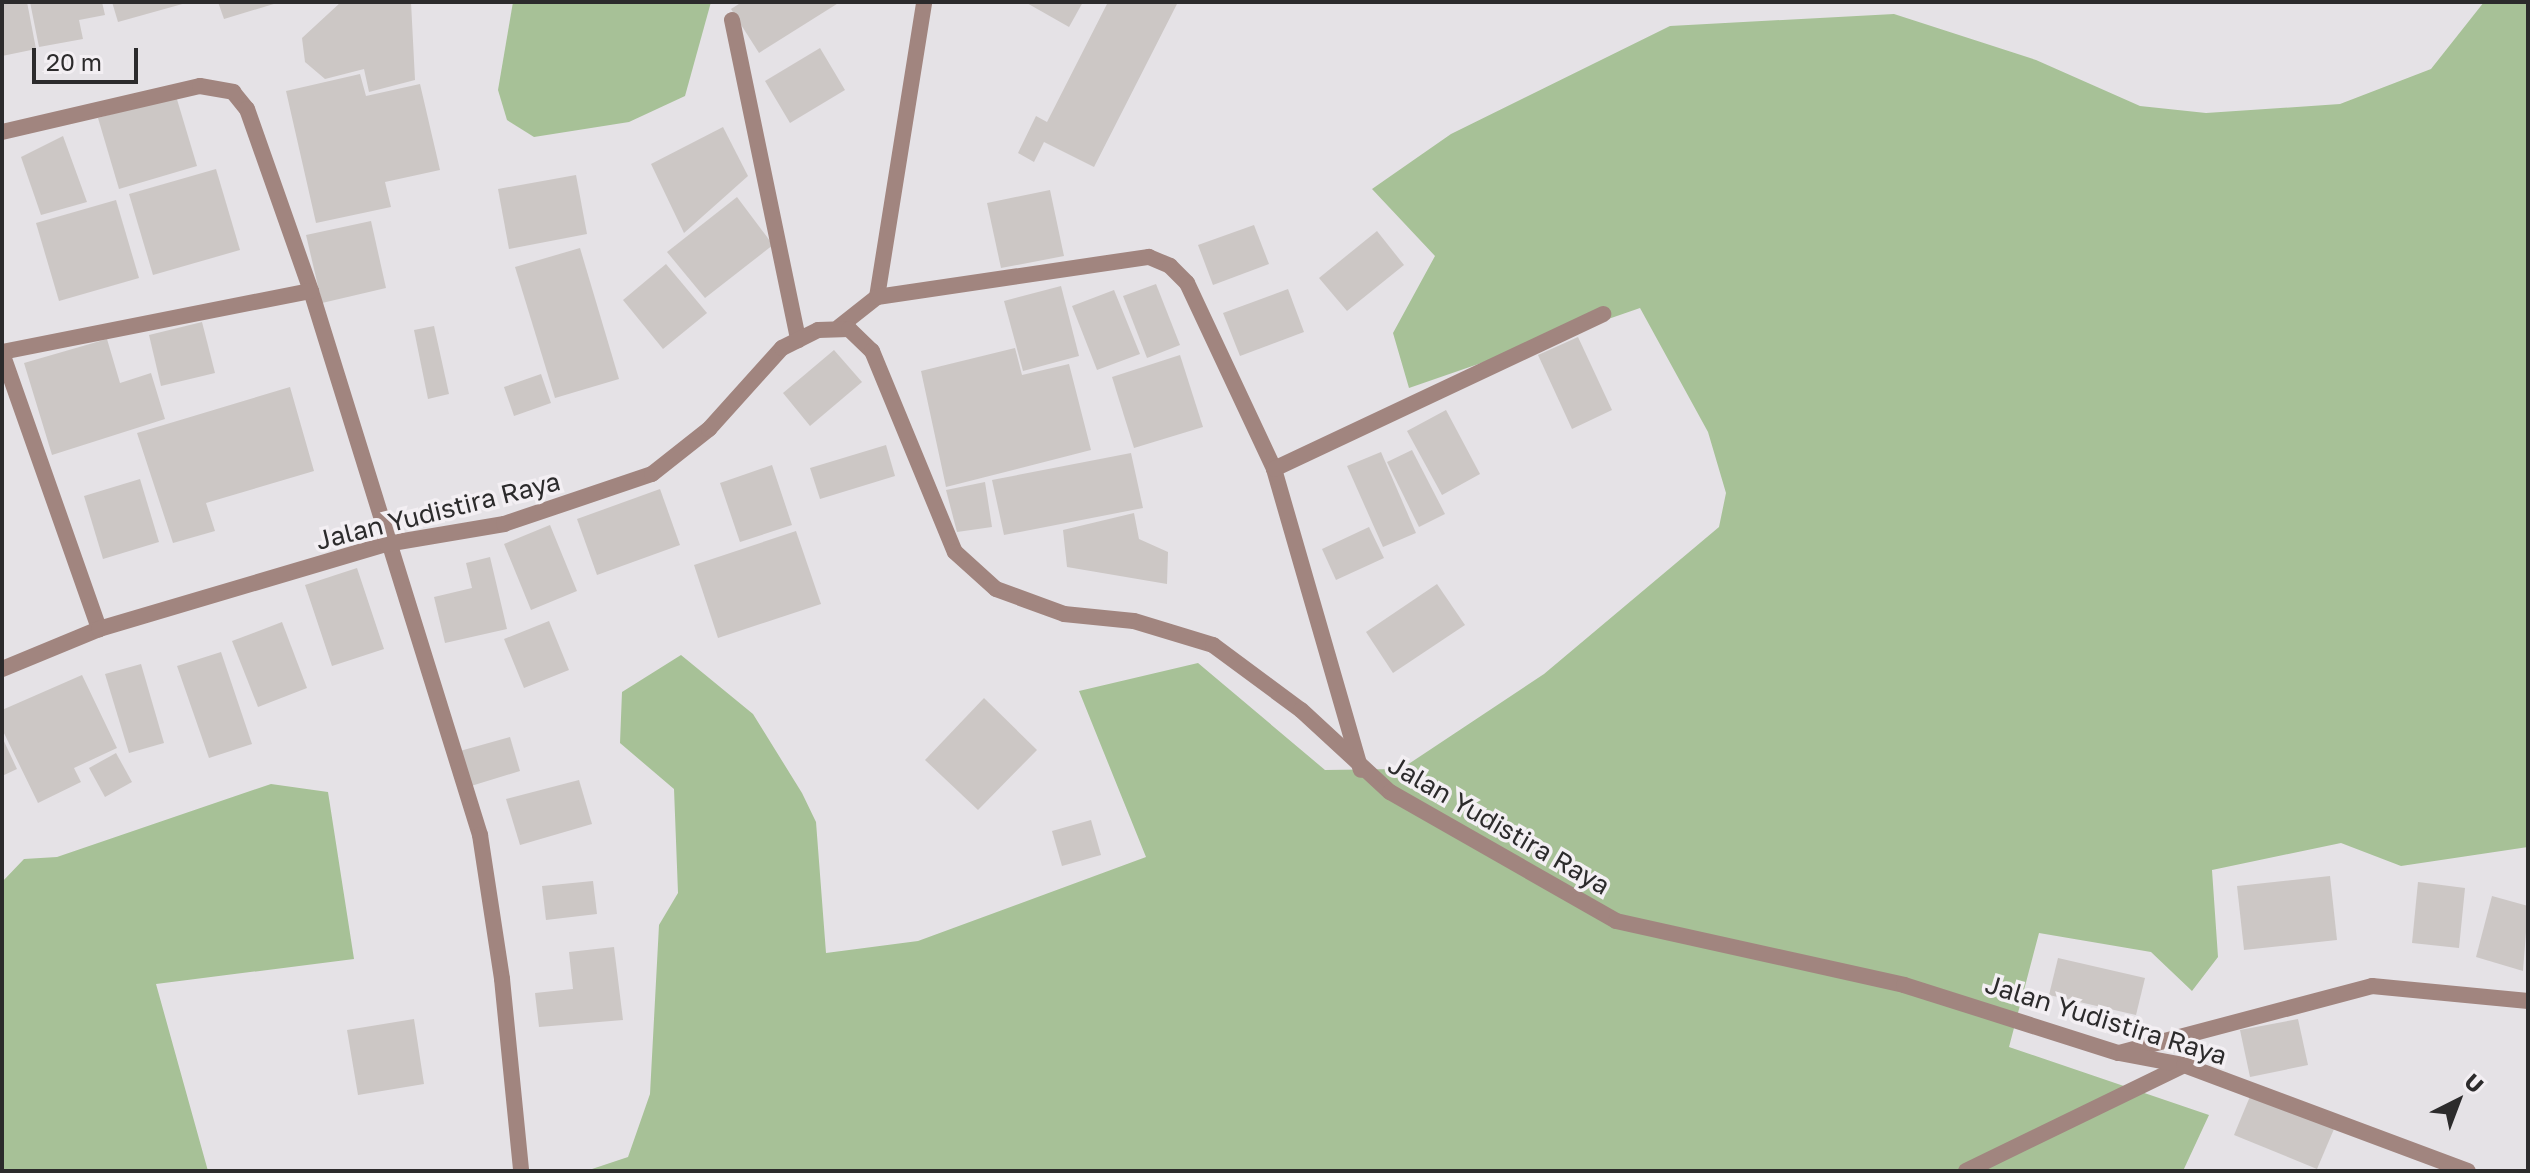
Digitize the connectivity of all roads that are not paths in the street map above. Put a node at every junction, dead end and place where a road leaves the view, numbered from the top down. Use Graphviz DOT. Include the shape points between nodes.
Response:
graph roads {
  1 [pos="924,2"];
  2 [pos="732,20"];
  3 [pos="2,132"];
  4 [pos="311,291"];
  5 [pos="877,297"];
  6 [pos="1603,314"];
  7 [pos="839,327"];
  8 [pos="798,340"];
  9 [pos="2,352"];
  10 [pos="1274,469"];
  11 [pos="386,544"];
  12 [pos="99,629"];
  13 [pos="2,669"];
  14 [pos="1362,772"];
  15 [pos="2528,1001"];
  16 [pos="2119,1053"];
  17 [pos="2184,1065"];
  18 [pos="521,1171"];
  19 [pos="1966,1171"];
  20 [pos="2468,1171"];
  1 -- 5 [label="street"];
  2 -- 8 [label="street"];
  3 -- 4 [label="street" via="200,86 233,92 247,109"];
  4 -- 9 [label="street"];
  4 -- 11 [label="street"];
  5 -- 7 [label="street"];
  5 -- 10 [label="street" via="1159,259 1187,283"];
  6 -- 10 [label="street"];
  7 -- 8 [label="street, Jalan Yudistira Raya"];
  7 -- 14 [label="street, Jalan Yudistira Raya" via="862,337 872,351 930,505 955,552 975,573 996,589 1064,614 1134,621 1213,645 1301,710"];
  8 -- 11 [label="street, Jalan Yudistira Raya" via="756,372 709,429 652,474 504,524"];
  9 -- 12 [label="street"];
  10 -- 14 [label="street"];
  11 -- 12 [label="street, Jalan Yudistira Raya"];
  11 -- 18 [label="street" via="480,835 502,979"];
  12 -- 13 [label="street, Jalan Yudistira Raya"];
  14 -- 16 [label="street, Jalan Yudistira Raya" via="1616,921 1904,985"];
  15 -- 16 [label="street" via="2372,986"];
  16 -- 17 [label="street, Jalan Yudistira Raya"];
  17 -- 19 [label="street"];
  17 -- 20 [label="street, Jalan Yudistira Raya"];
}
